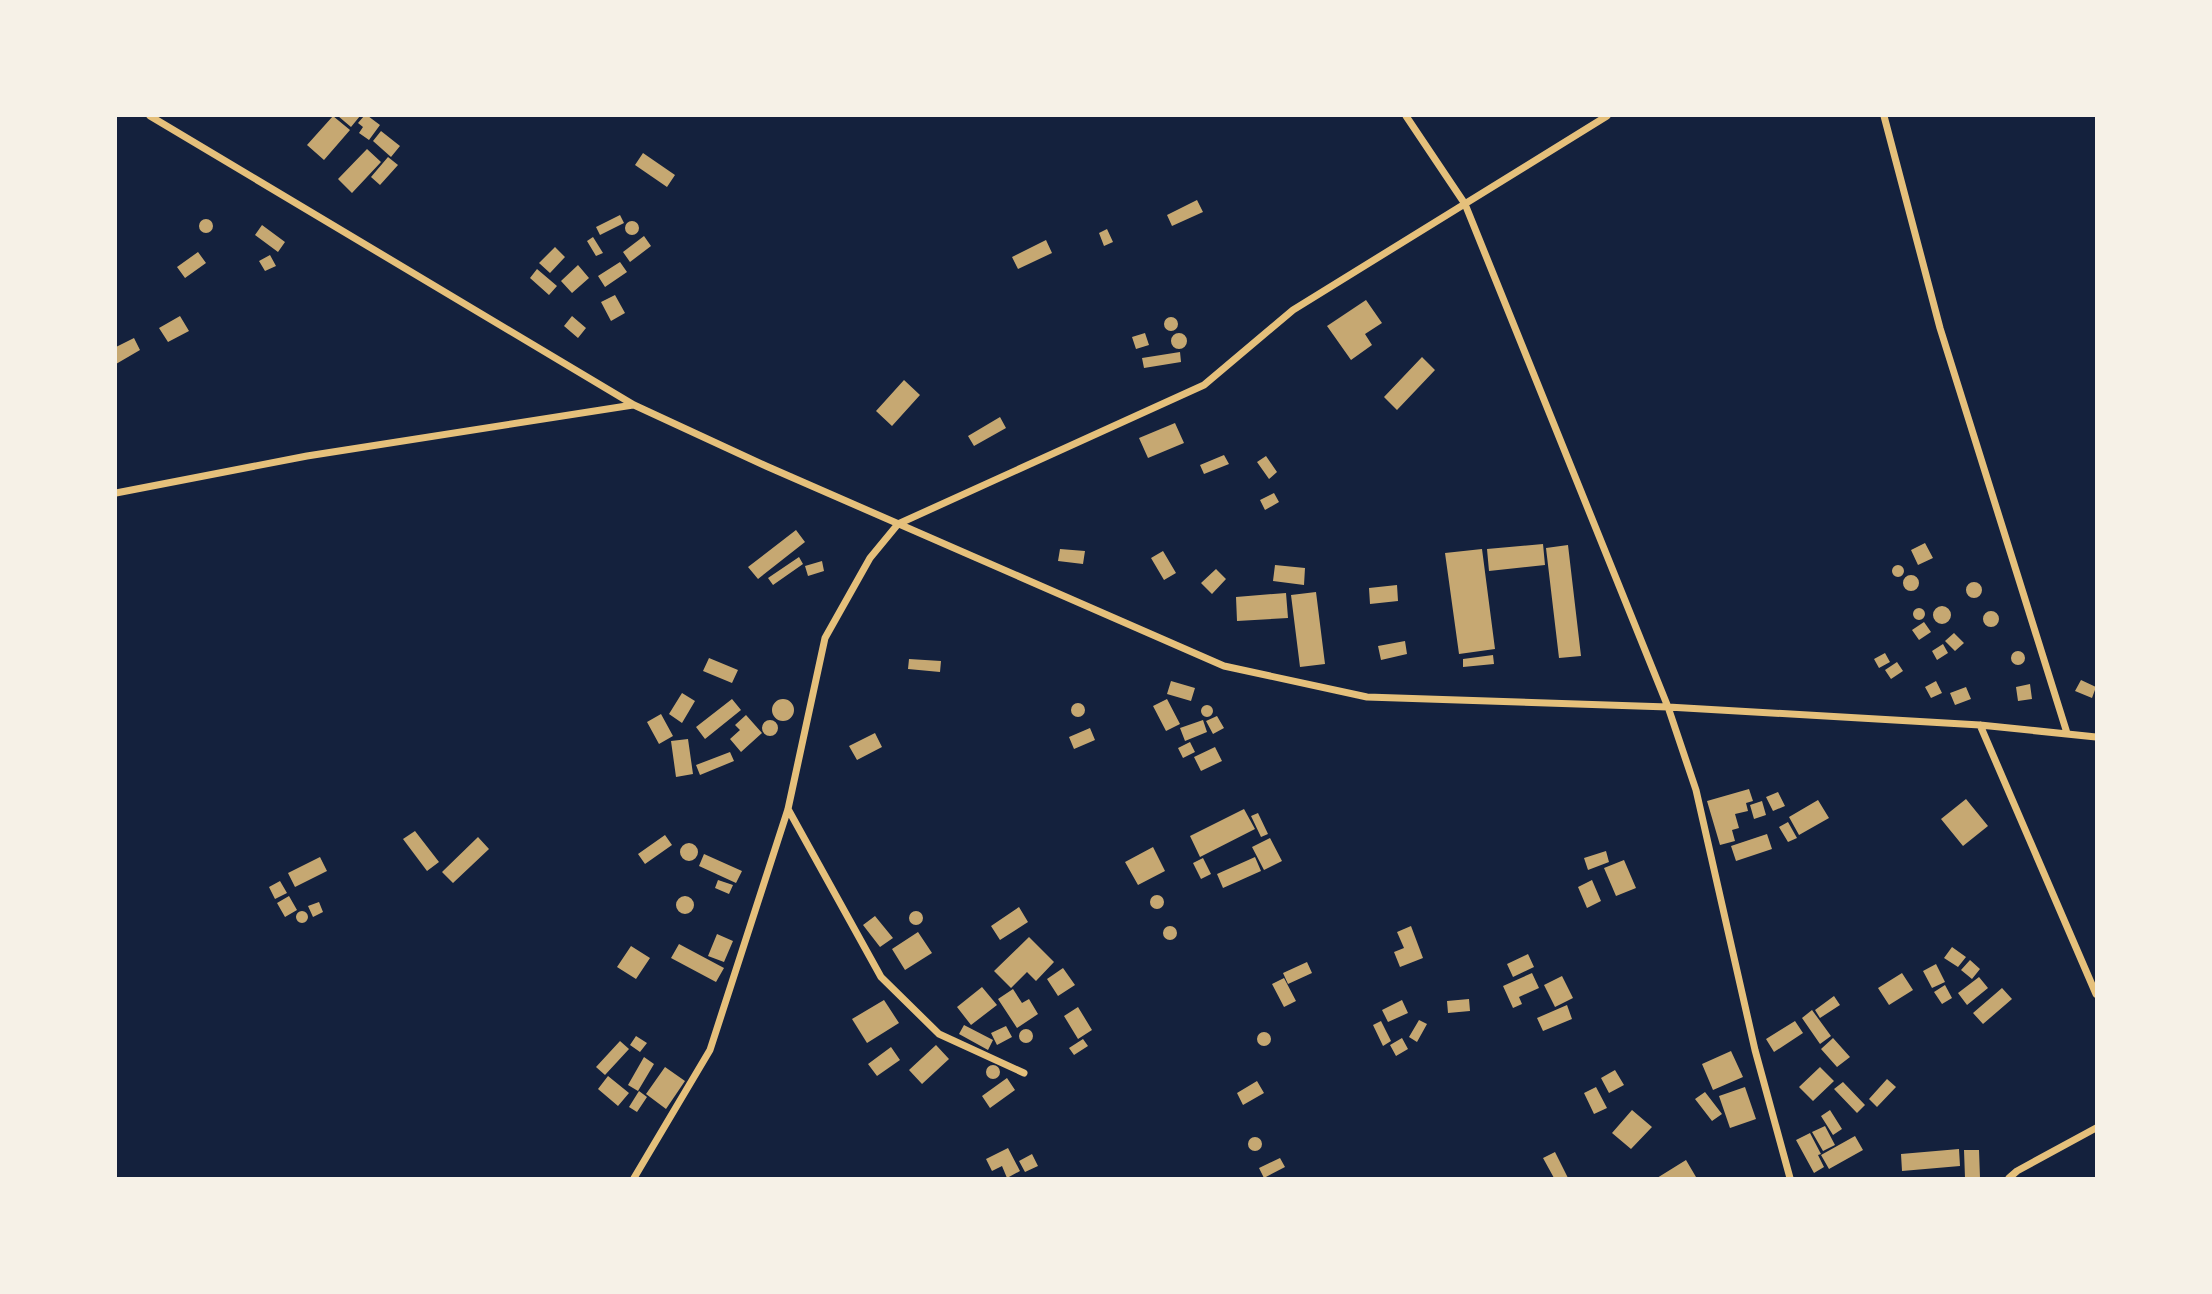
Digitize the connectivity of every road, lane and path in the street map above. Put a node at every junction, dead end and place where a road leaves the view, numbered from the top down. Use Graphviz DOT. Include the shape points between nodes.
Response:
graph roads {
  1 [pos="150,116"];
  2 [pos="1406,116"];
  3 [pos="1608,116"];
  4 [pos="1884,116"];
  5 [pos="1465,204"];
  6 [pos="634,405"];
  7 [pos="116,493"];
  8 [pos="898,524"];
  9 [pos="1668,707"];
  10 [pos="1980,725"];
  11 [pos="2067,733"];
  12 [pos="2096,737"];
  13 [pos="788,809"];
  14 [pos="2096,995"];
  15 [pos="1024,1073"];
  16 [pos="2096,1128"];
  17 [pos="634,1178"];
  18 [pos="1790,1178"];
  19 [pos="2009,1178"];
  1 -- 6 [label="street"];
  2 -- 5 [label="street"];
  3 -- 5 [label="street"];
  4 -- 11 [label="street" via="1940,328"];
  5 -- 8 [label="street" via="1293,310 1204,385"];
  5 -- 9 [label="street"];
  6 -- 7 [label="street" via="307,456"];
  6 -- 8 [label="street"];
  8 -- 9 [label="street" via="1224,666 1367,697"];
  8 -- 13 [label="street" via="870,558 825,638"];
  9 -- 10 [label="street"];
  9 -- 18 [label="street" via="1696,790 1755,1050"];
  10 -- 11 [label="street"];
  10 -- 14 [label="street"];
  11 -- 12 [label="street"];
  13 -- 15 [label="street" via="881,977 939,1034"];
  13 -- 17 [label="street" via="710,1051"];
  16 -- 19 [label="street"];
}
